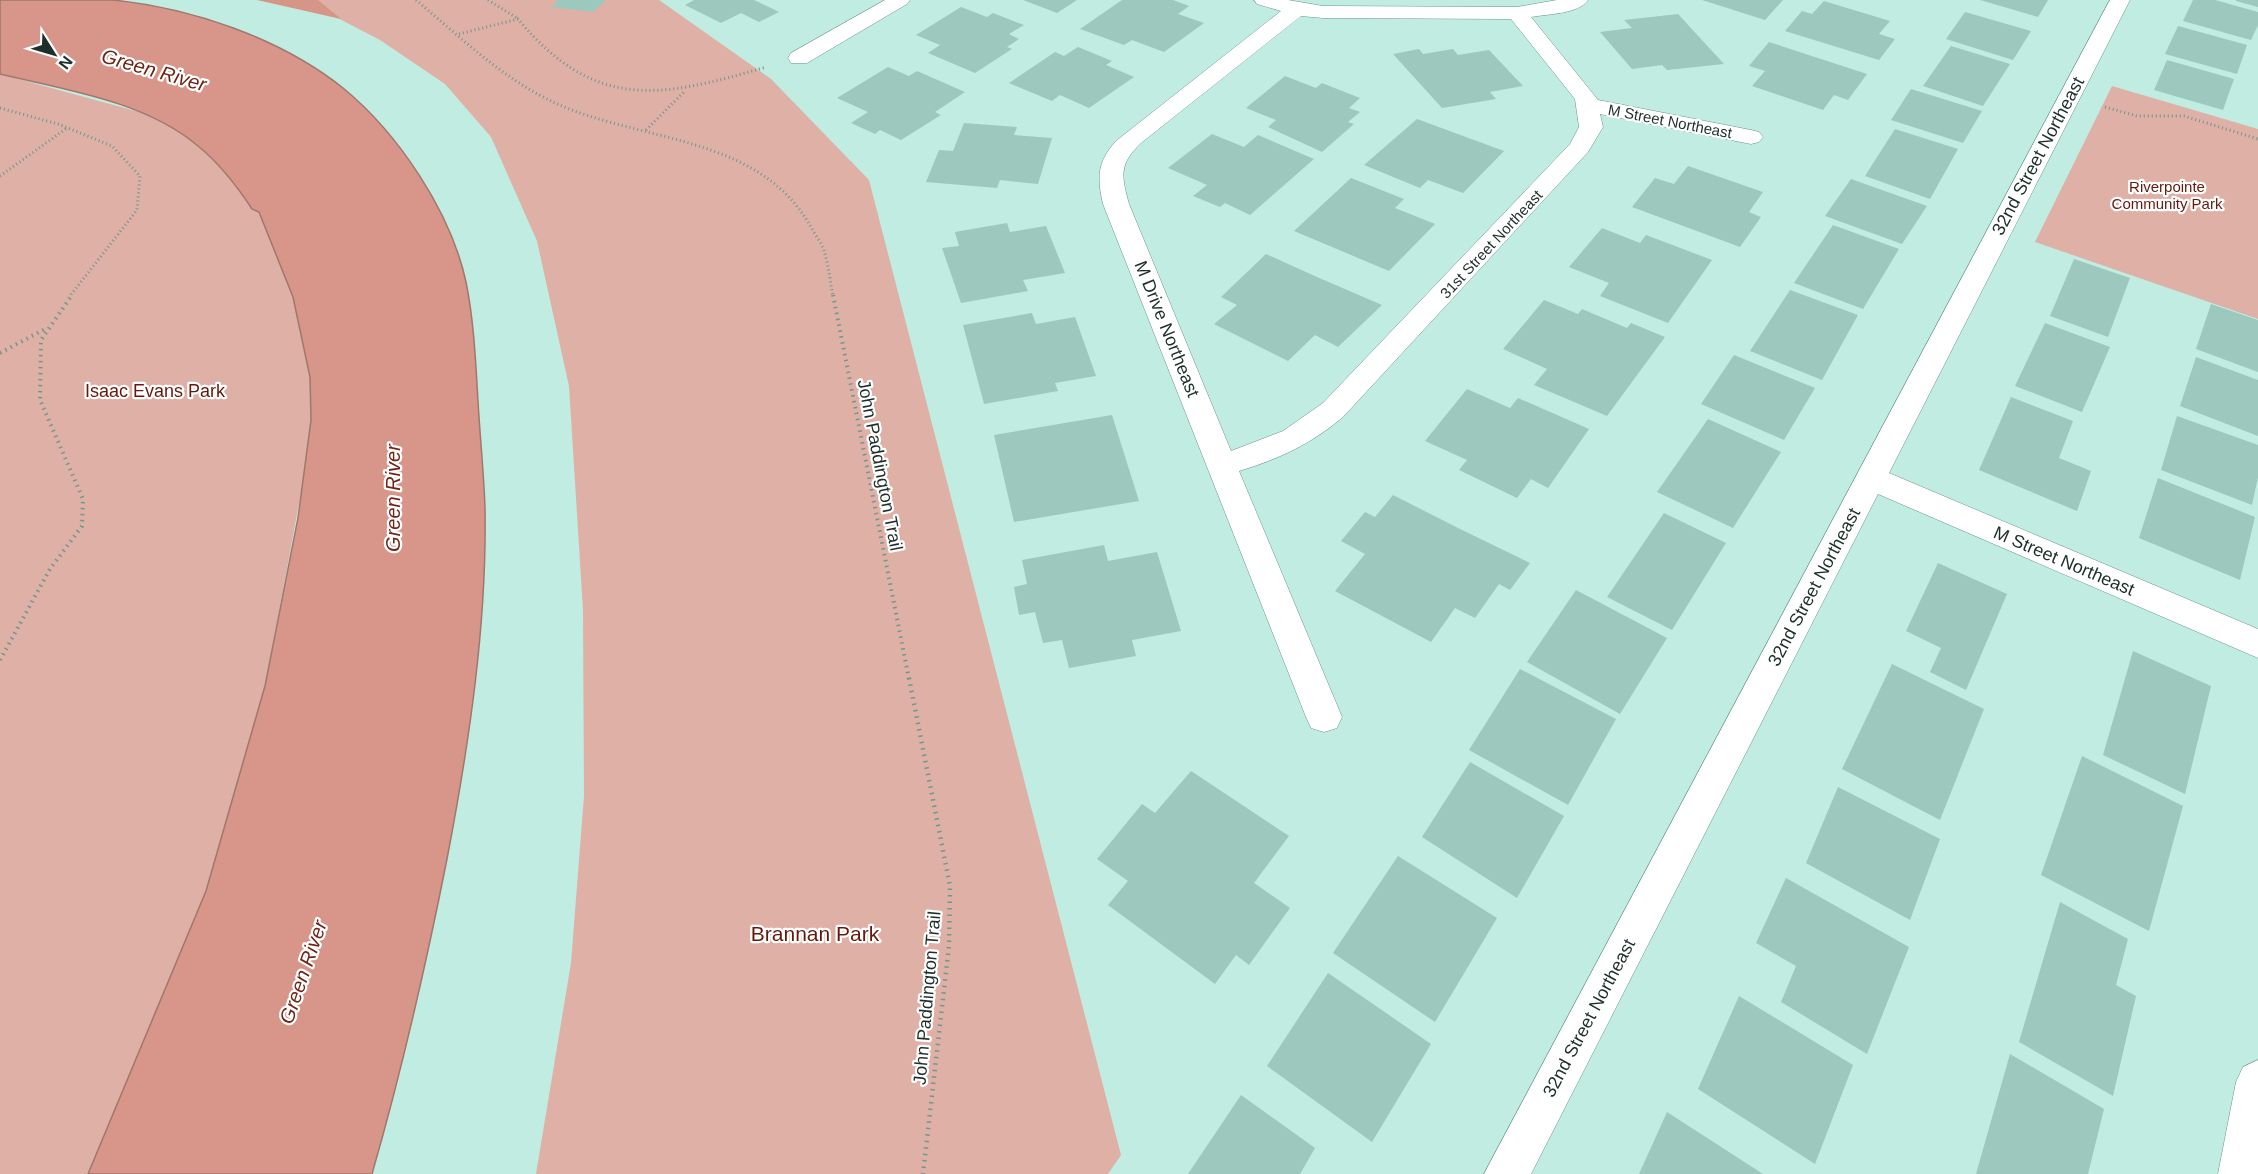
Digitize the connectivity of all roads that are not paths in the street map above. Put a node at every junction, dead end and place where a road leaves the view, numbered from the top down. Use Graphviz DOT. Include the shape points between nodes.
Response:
graph roads {
  1 [pos="900,0"];
  2 [pos="1264,0"];
  3 [pos="1578,0"];
  4 [pos="2120,0"];
  5 [pos="1297,9"];
  6 [pos="1517,13"];
  7 [pos="800,58"];
  8 [pos="1588,105"];
  9 [pos="1751,137"];
  10 [pos="1222,464"];
  11 [pos="1870,478"];
  12 [pos="2258,644"];
  13 [pos="1324,717"];
  14 [pos="2258,1082"];
  15 [pos="1507,1174"];
  16 [pos="2241,1174"];
  1 -- 7 [label="street"];
  2 -- 5 [label="street"];
  3 -- 6 [label="street"];
  4 -- 11 [label="street, 32nd Street Northeast"];
  5 -- 6 [label="street"];
  5 -- 10 [label="street, M Drive Northeast" via="1133,138 1109,169 1116,204"];
  6 -- 8 [label="street"];
  8 -- 9 [label="street, M Street Northeast"];
  8 -- 10 [label="street, 31st Street Northeast" via="1591,128 1569,161 1352,392 1315,426 1290,442 1263,454"];
  10 -- 13 [label="street, M Drive Northeast"];
  11 -- 12 [label="street, M Street Northeast"];
  11 -- 15 [label="street, 32nd Street Northeast"];
  14 -- 16 [label="street"];
}
